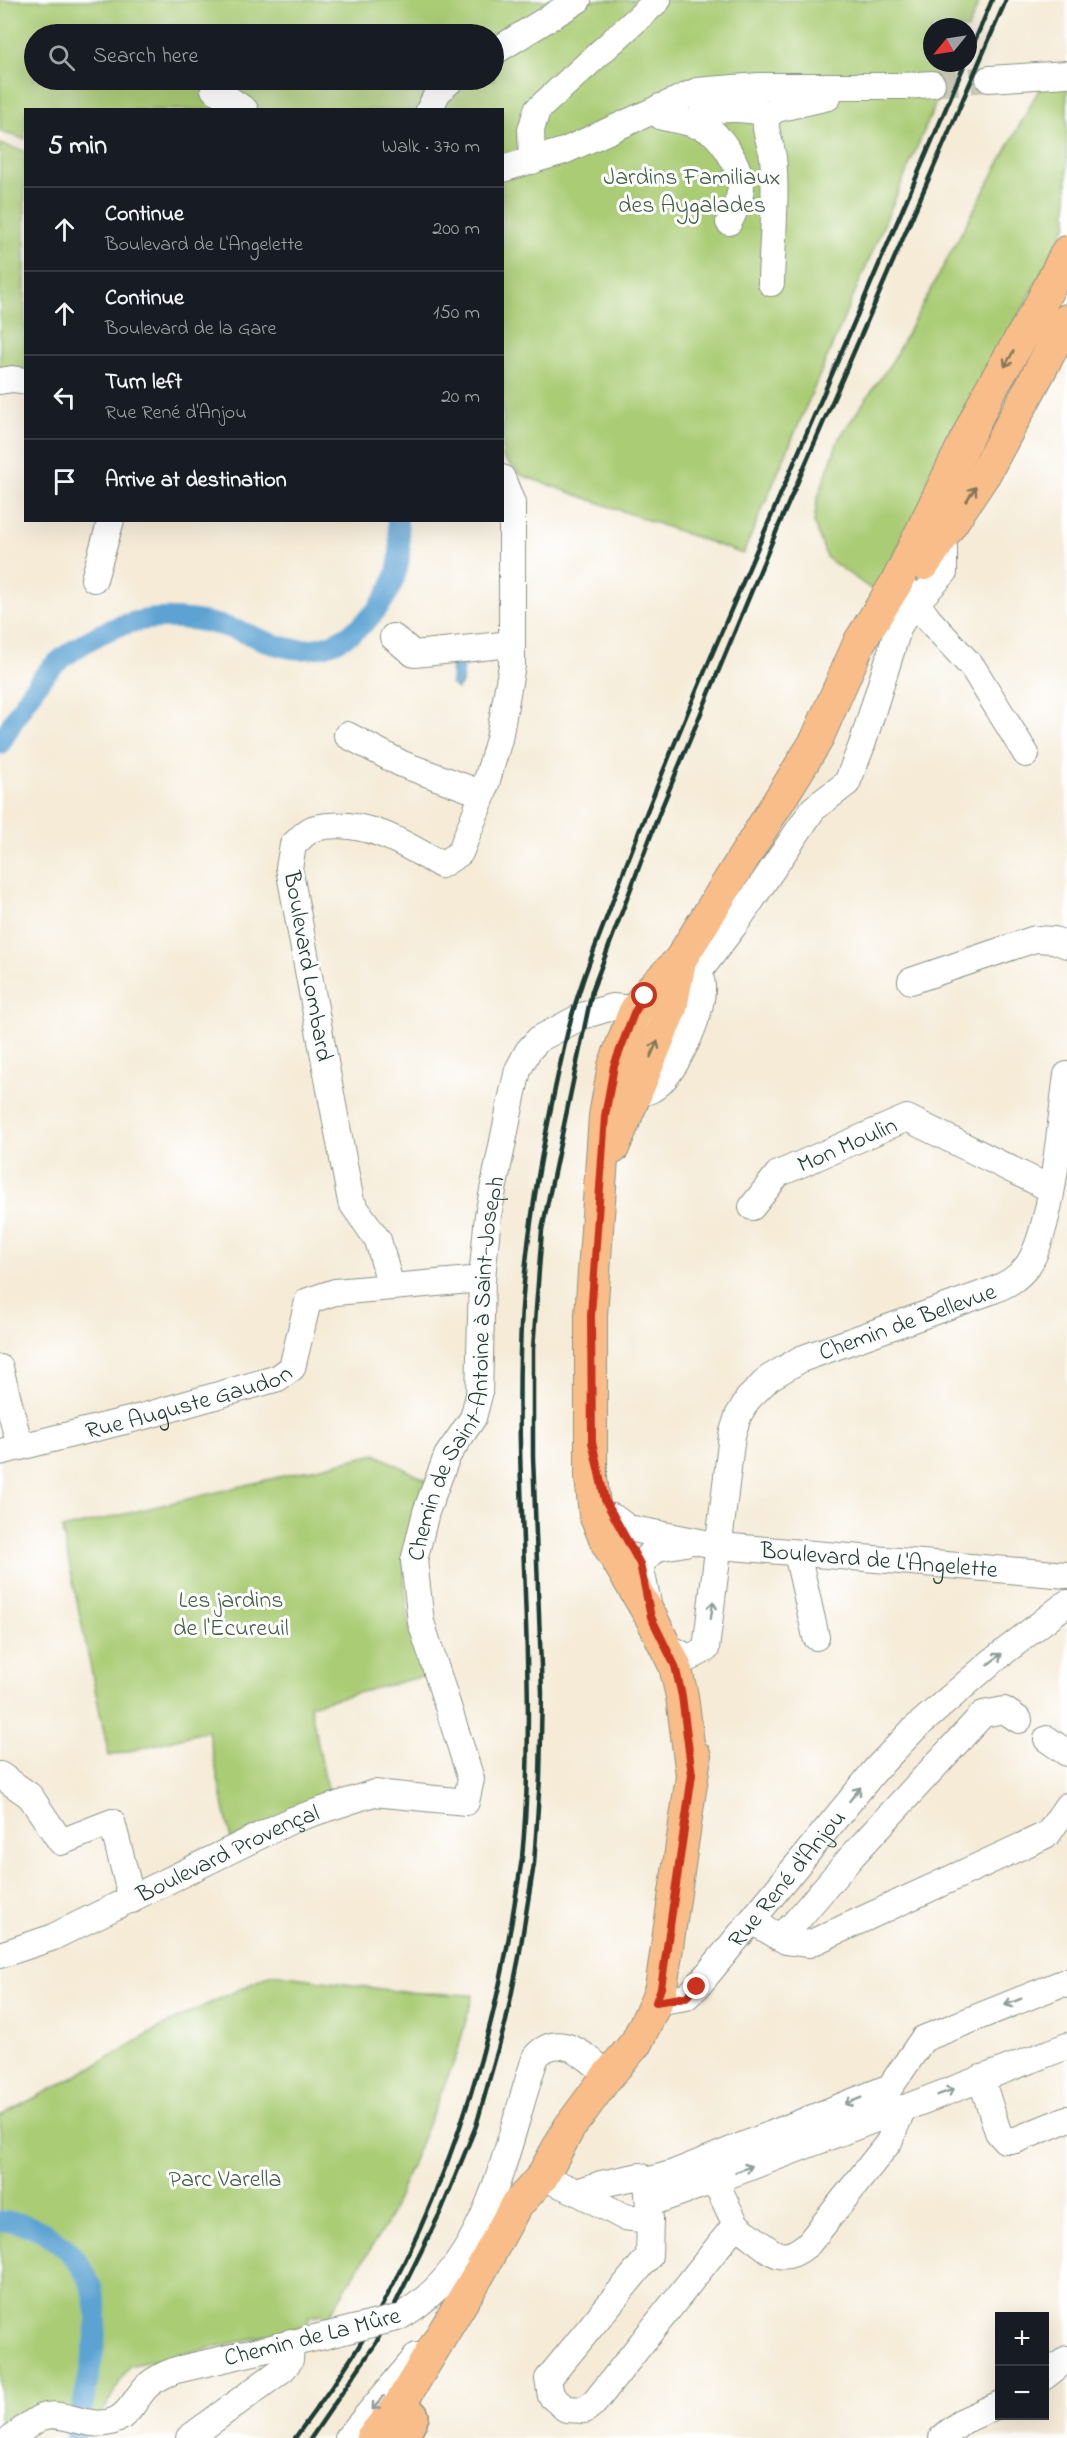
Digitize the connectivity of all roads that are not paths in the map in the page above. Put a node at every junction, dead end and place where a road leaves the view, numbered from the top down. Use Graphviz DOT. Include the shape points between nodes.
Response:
graph roads {
  1 [pos="579,0"];
  2 [pos="658,0"];
  3 [pos="504,46"];
  4 [pos="1067,74"];
  5 [pos="989,80"];
  6 [pos="932,84"];
  7 [pos="876,86"];
  8 [pos="215,90"];
  9 [pos="440,90"];
  10 [pos="660,107"];
  11 [pos="242,108"];
  12 [pos="430,108"];
  13 [pos="770,113"];
  14 [pos="695,124"];
  15 [pos="532,161"];
  16 [pos="504,168"];
  17 [pos="729,222"];
  18 [pos="1067,252"];
  19 [pos="771,283"];
  20 [pos="1030,322"];
  21 [pos="1064,334"];
  22 [pos="0,381"];
  23 [pos="24,381"];
  24 [pos="504,483"];
  25 [pos="110,522"];
  26 [pos="94,579"];
  27 [pos="906,590"];
  28 [pos="393,637"];
  29 [pos="512,644"];
  30 [pos="347,735"];
  31 [pos="1026,754"];
  32 [pos="483,794"];
  33 [pos="1067,945"];
  34 [pos="689,967"];
  35 [pos="911,981"];
  36 [pos="671,1008"];
  37 [pos="634,1013"];
  38 [pos="1067,1075"];
  39 [pos="636,1091"];
  40 [pos="602,1173"];
  41 [pos="1051,1189"];
  42 [pos="752,1207"];
  43 [pos="482,1279"];
  44 [pos="391,1287"];
  45 [pos="0,1368"];
  46 [pos="592,1442"];
  47 [pos="10,1449"];
  48 [pos="613,1517"];
  49 [pos="691,1542"];
  50 [pos="720,1546"];
  51 [pos="797,1553"];
  52 [pos="640,1564"];
  53 [pos="1067,1575"];
  54 [pos="1067,1603"];
  55 [pos="651,1617"];
  56 [pos="816,1637"];
  57 [pos="678,1652"];
  58 [pos="1019,1720"];
  59 [pos="0,1775"];
  60 [pos="466,1802"];
  61 [pos="1067,1806"];
  62 [pos="132,1900"];
  63 [pos="752,1921"];
  64 [pos="778,1937"];
  65 [pos="0,1954"];
  66 [pos="1067,1984"];
  67 [pos="656,2002"];
  68 [pos="1067,2046"];
  69 [pos="608,2075"];
  70 [pos="981,2078"];
  71 [pos="903,2108"];
  72 [pos="1067,2119"];
  73 [pos="707,2172"];
  74 [pos="542,2176"];
  75 [pos="577,2192"];
  76 [pos="649,2201"];
  77 [pos="736,2224"];
  78 [pos="456,2310"];
  79 [pos="291,2342"];
  80 [pos="1067,2359"];
  81 [pos="1049,2373"];
  82 [pos="995,2406"];
  83 [pos="403,2431"];
  84 [pos="11,2438"];
  85 [pos="189,2438"];
  86 [pos="348,2438"];
  87 [pos="372,2438"];
  88 [pos="942,2438"];
  1 -- 3 [label="street"];
  2 -- 15 [label="street" via="537,110 531,130"];
  4 -- 5 [label="street"];
  6 -- 7 [label="street"];
  7 -- 10 [label="street" via="759,86 697,91"];
  7 -- 13 [label="street"];
  8 -- 11 [label="street"];
  9 -- 12 [label="street"];
  10 -- 14 [label="street" via="662,117"];
  10 -- 15 [label="street" via="564,151"];
  13 -- 14 [label="street" via="719,108 703,112"];
  13 -- 19 [label="street" via="764,128 772,155 774,193"];
  14 -- 17 [label="street" via="710,130 725,145 741,179 737,206"];
  15 -- 16 [label="street"];
  18 -- 20 [label="main road"];
  20 -- 21 [label="street"];
  20 -- 27 [label="main road, one-way" via="989,392"];
  27 -- 21 [label="main road, one-way" via="985,473"];
  22 -- 23 [label="street"];
  24 -- 29 [label="street, Boulevard Lombard" via="512,503"];
  25 -- 26 [label="street"];
  27 -- 31 [label="street" via="973,668"];
  27 -- 34 [label="main road" via="860,641 816,741"];
  27 -- 34 [label="street" via="899,626 847,783 813,809 736,923"];
  28 -- 29 [label="street" via="414,654"];
  29 -- 32 [label="street, Boulevard Lombard" via="499,739"];
  30 -- 32 [label="street" via="402,764"];
  32 -- 44 [label="street, Boulevard Lombard" via="460,853 441,865 408,845 359,826 313,828 293,845 289,868 351,1202 378,1240"];
  33 -- 35 [label="street" via="1035,939"];
  34 -- 36 [label="main road"];
  34 -- 37 [label="main road" via="645,996"];
  34 -- 39 [label="street" via="703,984 690,1035 668,1073 647,1091"];
  36 -- 37 [label="street, Chemin de Saint-Antoine à Saint-Joseph" via="650,1019"];
  39 -- 36 [label="main road, one-way"];
  37 -- 39 [label="street" via="622,1073"];
  37 -- 40 [label="main road" via="614,1066 605,1116"];
  37 -- 43 [label="street, Chemin de Saint-Antoine à Saint-Joseph" via="612,1007 582,1016 539,1039 528,1051 518,1070 488,1215"];
  38 -- 41 [label="street, Chemin de Bellevue"];
  39 -- 40 [label="main road"];
  40 -- 46 [label="main road" via="591,1316"];
  41 -- 42 [label="street, Mon Moulin" via="907,1119 778,1174"];
  41 -- 50 [label="street, Chemin de Bellevue" via="1039,1246 1014,1281 801,1359 769,1378 748,1399 732,1435"];
  43 -- 44 [label="street, Rue Auguste Gaudon"];
  43 -- 60 [label="street, Chemin de Saint-Antoine à Saint-Joseph" via="479,1395 473,1418 447,1456 426,1512 414,1561 421,1622 471,1779"];
  44 -- 47 [label="street, Rue Auguste Gaudon" via="335,1292 308,1301 292,1368 278,1378"];
  45 -- 47 [label="street"];
  46 -- 48 [label="main road" via="605,1500"];
  46 -- 55 [label="main road" via="595,1515"];
  48 -- 49 [label="street, Boulevard de L'Angelette" via="628,1528"];
  48 -- 52 [label="main road"];
  49 -- 50 [label="street, Boulevard de L'Angelette"];
  49 -- 52 [label="street, Boulevard de L'Angelette" via="657,1548"];
  50 -- 51 [label="street, Boulevard de L'Angelette"];
  57 -- 50 [label="street, Chemin de Bellevue, one-way" via="706,1649"];
  51 -- 53 [label="street, Boulevard de L'Angelette"];
  51 -- 56 [label="street"];
  52 -- 55 [label="street"];
  52 -- 57 [label="main road" via="674,1619"];
  63 -- 54 [label="street, Rue René d'Anjou, one-way" via="876,1768 913,1730"];
  55 -- 57 [label="main road"];
  57 -- 67 [label="main road" via="702,1696 702,1722"];
  58 -- 64 [label="street" via="1004,1710 983,1714"];
  59 -- 62 [label="street" via="30,1796 61,1842 112,1822"];
  60 -- 62 [label="street, Boulevard Provençal" via="374,1793 292,1820"];
  61 -- 64 [label="street" via="1048,1834 809,1944"];
  62 -- 65 [label="street, Boulevard Provençal" via="51,1938"];
  63 -- 64 [label="street"];
  63 -- 67 [label="street, Rue René d'Anjou" via="686,1997"];
  66 -- 73 [label="street, one-way" via="924,2039 890,2087"];
  67 -- 69 [label="main road" via="636,2043"];
  68 -- 70 [label="street"];
  69 -- 74 [label="main road" via="569,2128"];
  69 -- 79 [label="street, Chemin de La Mûre, bridge" via="585,2055 566,2046 542,2050 536,2056 508,2151 483,2215 446,2278 429,2297 397,2318"];
  71 -- 70 [label="street, one-way"];
  70 -- 72 [label="street" via="998,2132 1005,2140 1016,2140"];
  73 -- 71 [label="street, one-way"];
  71 -- 77 [label="street" via="889,2142 799,2252 775,2255"];
  73 -- 76 [label="street"];
  73 -- 77 [label="street"];
  74 -- 75 [label="street"];
  74 -- 78 [label="main road" via="515,2206"];
  74 -- 83 [label="main road" via="532,2215"];
  75 -- 76 [label="street" via="624,2217"];
  75 -- 76 [label="street" via="640,2176"];
  76 -- 77 [label="street" via="649,2256 548,2379 551,2396 566,2409 585,2410 595,2402"];
  78 -- 86 [label="street, one-way"];
  78 -- 87 [label="main road" via="399,2406"];
  79 -- 84 [label="street, Chemin de La Mûre" via="176,2370 146,2387 117,2420 90,2424 43,2416"];
  79 -- 85 [label="street" via="290,2360 284,2369"];
  80 -- 81 [label="street"];
  82 -- 88 [label="street" via="963,2421"];
}
